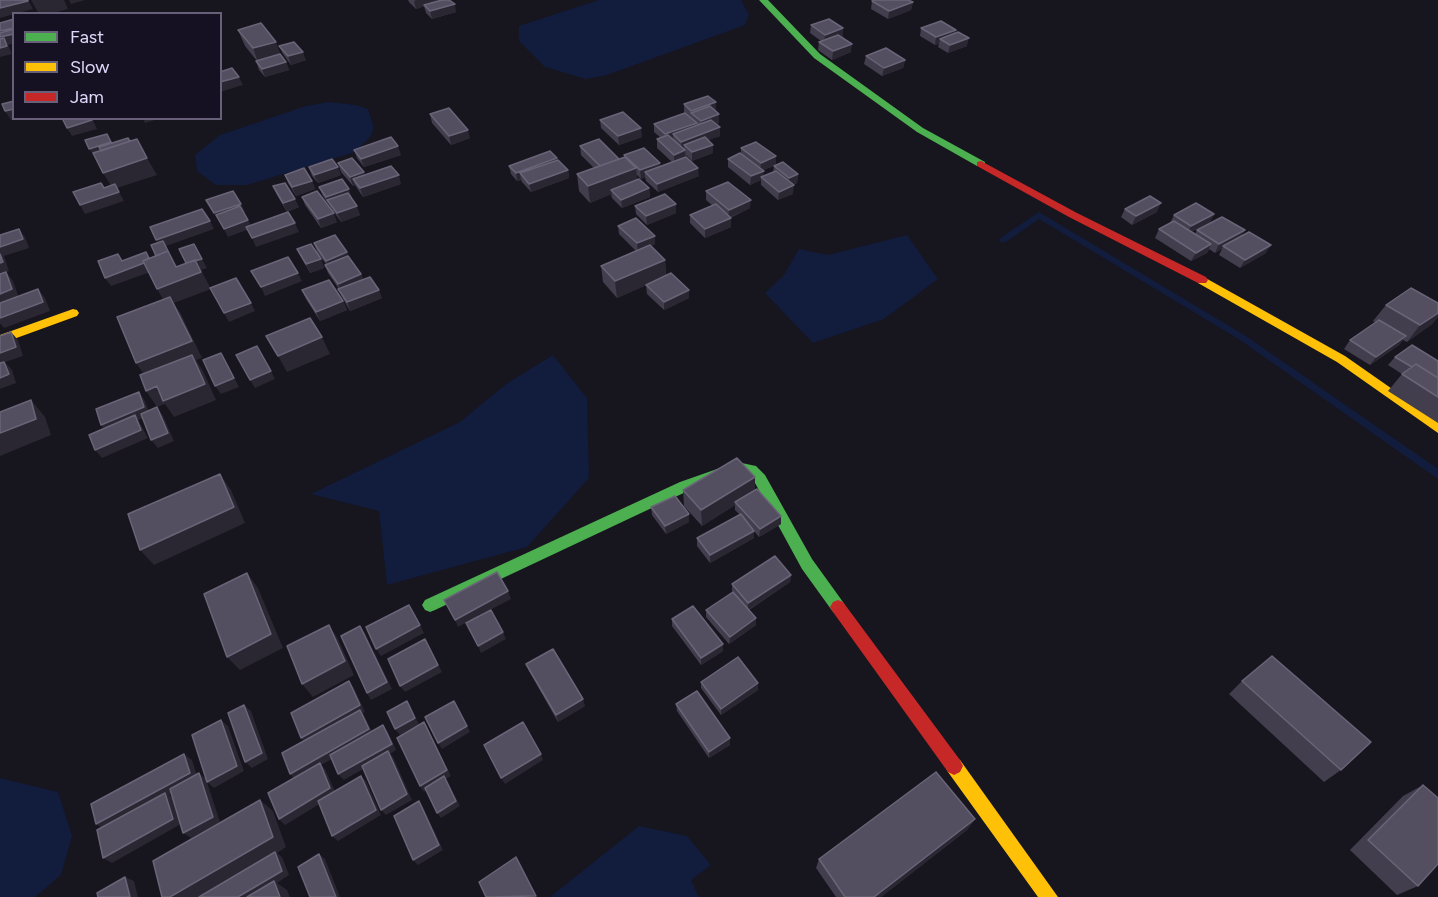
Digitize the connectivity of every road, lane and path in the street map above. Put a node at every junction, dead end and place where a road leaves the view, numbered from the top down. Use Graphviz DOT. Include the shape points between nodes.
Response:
graph roads {
  1 [pos="763,0"];
  2 [pos="74,313"];
  3 [pos="0,340"];
  4 [pos="1438,428"];
  5 [pos="430,605"];
  6 [pos="1049,897"];
  1 -- 4 [label="street" via="817,56 920,130 1263,314 1341,359"];
  2 -- 3 [label="street"];
  5 -- 6 [label="street" via="685,486 737,467 751,470 807,564"];
}
